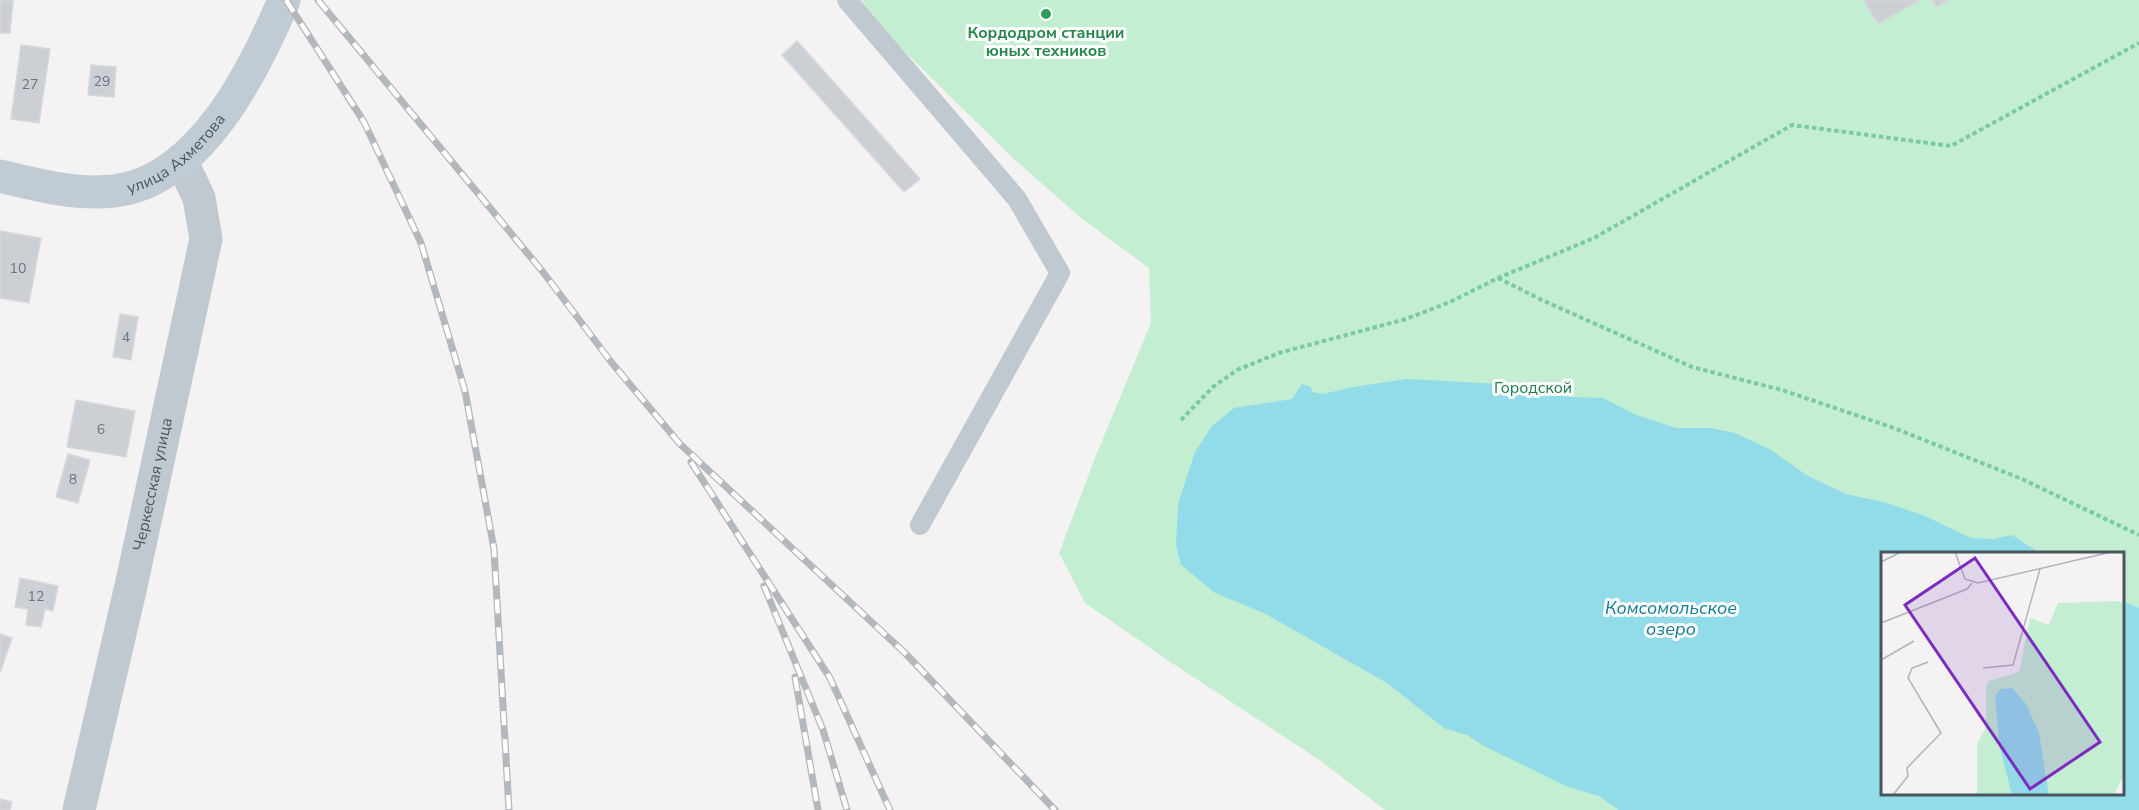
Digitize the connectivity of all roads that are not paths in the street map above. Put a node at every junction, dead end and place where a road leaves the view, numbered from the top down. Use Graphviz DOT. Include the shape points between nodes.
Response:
graph roads {
  1 [pos="284,0"];
  2 [pos="846,0"];
  3 [pos="181,160"];
  4 [pos="0,176"];
  5 [pos="920,525"];
  6 [pos="79,810"];
  1 -- 3 [label="main road, улица Ахметова" via="269,36 220,118"];
  2 -- 5 [label="lane" via="1017,200 1060,273"];
  3 -- 4 [label="main road, улица Ахметова" via="133,187 114,191 84,192"];
  3 -- 6 [label="street, Черкесская улица" via="199,198 206,239"];
}
